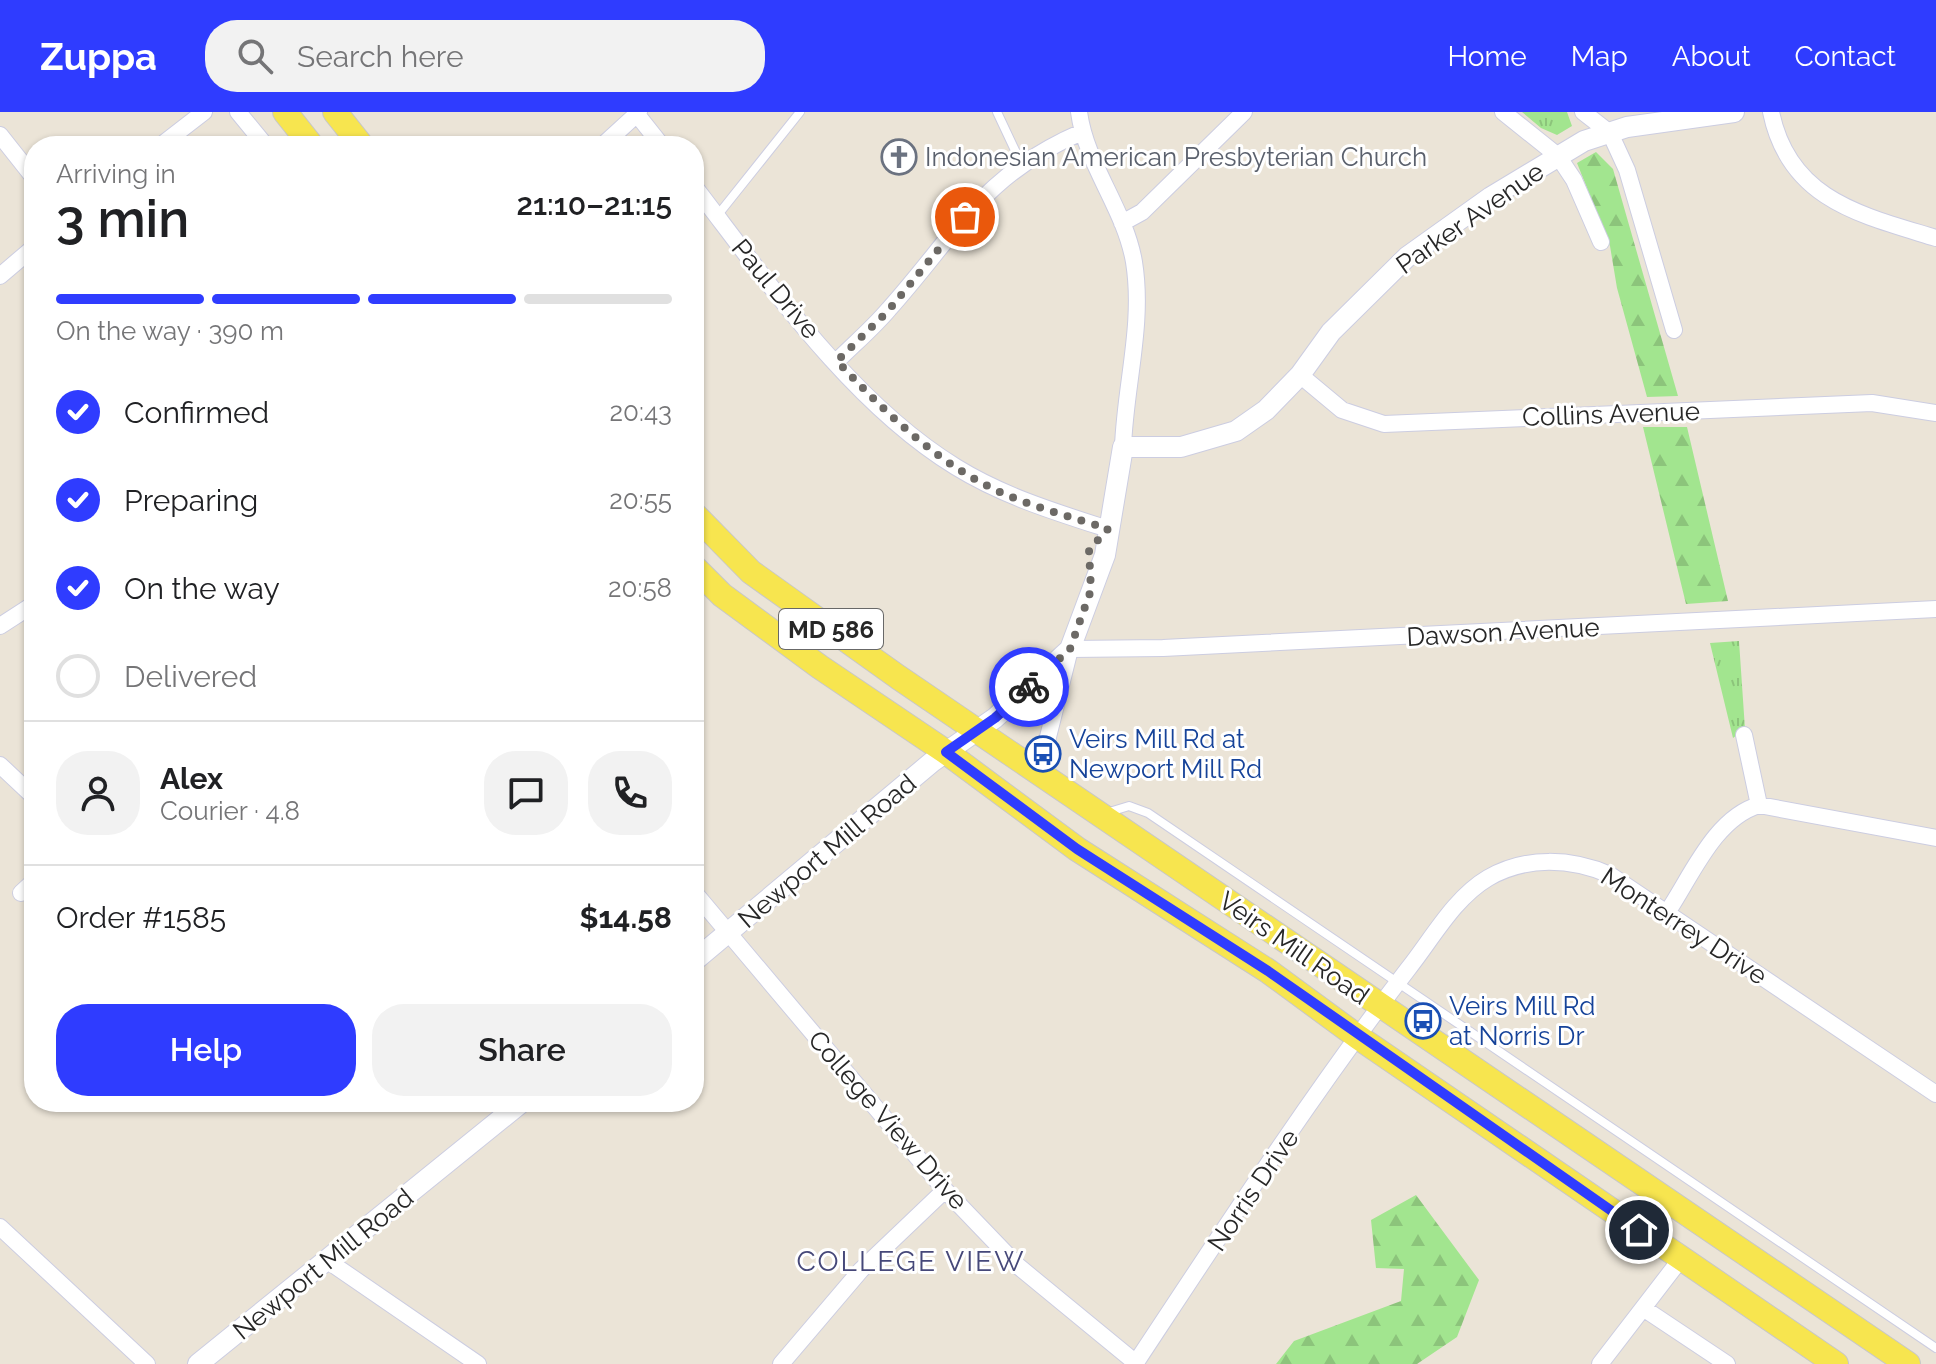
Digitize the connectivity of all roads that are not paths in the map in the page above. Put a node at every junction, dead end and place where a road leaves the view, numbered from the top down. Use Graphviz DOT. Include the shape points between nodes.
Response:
graph roads {
  1 [pos="204,112"];
  2 [pos="238,112"];
  3 [pos="285,112"];
  4 [pos="335,112"];
  5 [pos="800,112"];
  6 [pos="997,112"];
  7 [pos="1079,112"];
  8 [pos="1244,112"];
  9 [pos="1503,112"];
  10 [pos="1583,112"];
  11 [pos="1734,112"];
  12 [pos="1771,112"];
  13 [pos="637,113"];
  14 [pos="1082,132"];
  15 [pos="1610,133"];
  16 [pos="0,135"];
  17 [pos="173,136"];
  18 [pos="258,136"];
  19 [pos="304,136"];
  20 [pos="354,136"];
  21 [pos="613,136"];
  22 [pos="654,136"];
  23 [pos="1558,156"];
  24 [pos="1021,163"];
  25 [pos="24,165"];
  26 [pos="704,200"];
  27 [pos="716,217"];
  28 [pos="1122,223"];
  29 [pos="1936,238"];
  30 [pos="1601,242"];
  31 [pos="24,256"];
  32 [pos="0,276"];
  33 [pos="1674,330"];
  34 [pos="837,361"];
  35 [pos="1300,375"];
  36 [pos="1936,413"];
  37 [pos="1123,447"];
  38 [pos="704,524"];
  39 [pos="1108,529"];
  40 [pos="704,577"];
  41 [pos="1936,609"];
  42 [pos="24,610"];
  43 [pos="0,626"];
  44 [pos="1070,649"];
  45 [pos="977,731"];
  46 [pos="1744,735"];
  47 [pos="1046,745"];
  48 [pos="946,752"];
  49 [pos="0,765"];
  50 [pos="24,788"];
  51 [pos="1759,805"];
  52 [pos="1102,815"];
  53 [pos="1936,838"];
  54 [pos="24,890"];
  55 [pos="21,893"];
  56 [pos="704,904"];
  57 [pos="1668,911"];
  58 [pos="728,933"];
  59 [pos="704,953"];
  60 [pos="1396,984"];
  61 [pos="1369,1020"];
  62 [pos="1936,1094"];
  63 [pos="510,1112"];
  64 [pos="945,1190"];
  65 [pos="0,1227"];
  66 [pos="1680,1260"];
  67 [pos="328,1261"];
  68 [pos="1643,1308"];
  69 [pos="1936,1348"];
  70 [pos="1135,1363"];
  71 [pos="147,1364"];
  72 [pos="198,1364"];
  73 [pos="478,1364"];
  74 [pos="781,1364"];
  75 [pos="1600,1364"];
  76 [pos="1727,1364"];
  77 [pos="1836,1364"];
  78 [pos="1908,1364"];
  1 -- 17 [label="street"];
  2 -- 18 [label="street"];
  3 -- 19 [label="main road"];
  4 -- 20 [label="main road"];
  5 -- 27 [label="lane"];
  6 -- 24 [label="lane"];
  7 -- 14 [label="street, Newport Mill Road"];
  8 -- 28 [label="street" via="1142,212"];
  9 -- 23 [label="street"];
  10 -- 15 [label="street"];
  11 -- 15 [label="street, Parker Avenue"];
  12 -- 29 [label="street" via="1788,161 1830,200"];
  13 -- 21 [label="street"];
  13 -- 22 [label="street"];
  14 -- 24 [label="street"];
  14 -- 28 [label="street, Newport Mill Road"];
  15 -- 23 [label="street, Parker Avenue"];
  15 -- 33 [label="street" via="1627,170"];
  16 -- 25 [label="street"];
  23 -- 30 [label="street"];
  23 -- 35 [label="street, Parker Avenue" via="1407,257 1331,332"];
  24 -- 34 [label="street" via="984,194 888,311"];
  26 -- 27 [label="street, Paul Drive"];
  27 -- 34 [label="street, Paul Drive"];
  28 -- 37 [label="street, Newport Mill Road" via="1134,262 1137,313"];
  31 -- 32 [label="street"];
  34 -- 39 [label="street, Paul Drive" via="884,411 955,466 1007,495"];
  35 -- 36 [label="street, Collins Avenue" via="1342,410 1384,424 1872,403"];
  35 -- 37 [label="street, Parker Avenue" via="1236,431 1181,447"];
  37 -- 39 [label="street, Newport Mill Road"];
  38 -- 45 [label="main road, Veirs Mill Road / MD 586" via="751,572"];
  39 -- 44 [label="street, Newport Mill Road" via="1105,555"];
  40 -- 48 [label="main road, Veirs Mill Road / MD 586" via="820,667"];
  41 -- 44 [label="street, Dawson Avenue"];
  42 -- 43 [label="street"];
  44 -- 45 [label="street, Newport Mill Road"];
  44 -- 47 [label="street, Newport Mill Road"];
  45 -- 48 [label="street, Newport Mill Road"];
  45 -- 52 [label="main road, Veirs Mill Road / MD 586"];
  46 -- 51 [label="street"];
  48 -- 58 [label="street, Newport Mill Road"];
  48 -- 61 [label="main road, Veirs Mill Road / MD 586" via="1077,849 1268,971"];
  49 -- 50 [label="street"];
  51 -- 53 [label="street"];
  51 -- 57 [label="street" via="1738,811 1722,829"];
  52 -- 60 [label="lane" via="1129,806 1148,813"];
  52 -- 61 [label="main road, Veirs Mill Road / MD 586"];
  54 -- 55 [label="street"];
  56 -- 58 [label="street, College View Drive"];
  57 -- 60 [label="street, Monterrey Drive" via="1586,865 1555,861 1516,866 1468,891"];
  57 -- 62 [label="street, Monterrey Drive"];
  58 -- 59 [label="street, Newport Mill Road"];
  58 -- 64 [label="street, College View Drive"];
  60 -- 61 [label="street, Monterrey Drive"];
  60 -- 69 [label="lane"];
  61 -- 66 [label="main road, Veirs Mill Road / MD 586"];
  61 -- 70 [label="street, Norris Drive"];
  61 -- 78 [label="main road, Veirs Mill Road / MD 586"];
  63 -- 67 [label="street, Newport Mill Road"];
  64 -- 70 [label="street, College View Drive" via="1018,1266"];
  64 -- 74 [label="street" via="861,1270"];
  65 -- 71 [label="street"];
  66 -- 68 [label="street"];
  66 -- 77 [label="main road, Veirs Mill Road / MD 586"];
  67 -- 72 [label="street, Newport Mill Road"];
  67 -- 73 [label="street"];
  68 -- 75 [label="street"];
  68 -- 76 [label="street"];
}
